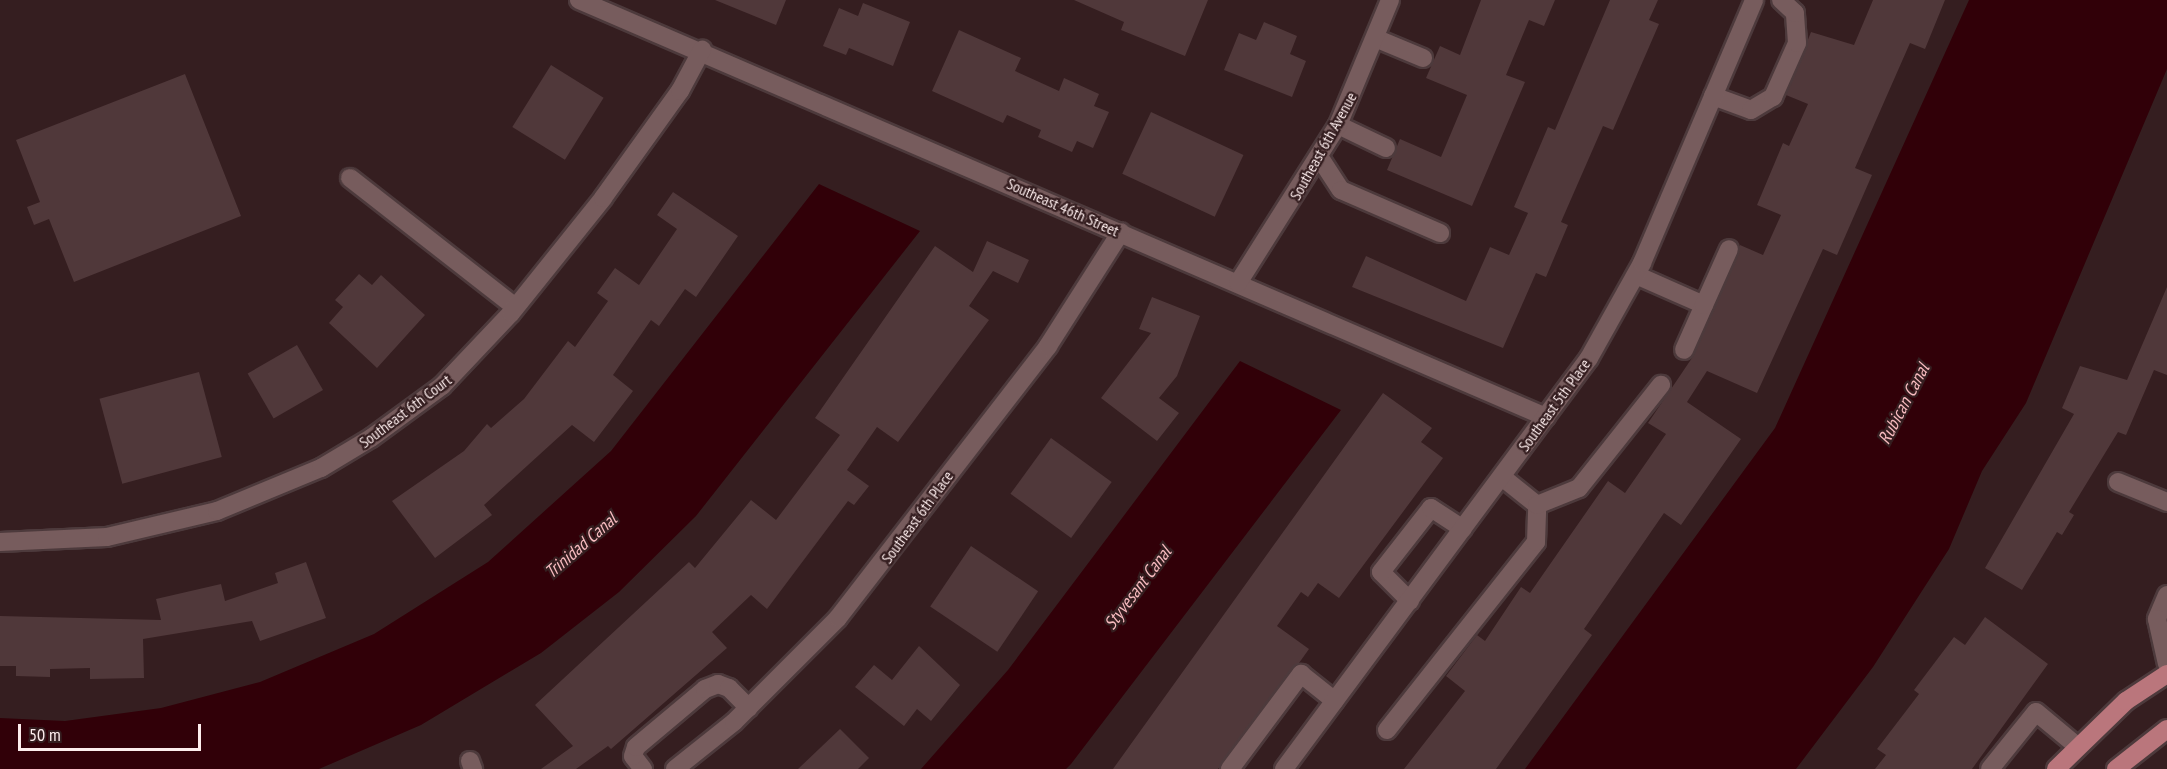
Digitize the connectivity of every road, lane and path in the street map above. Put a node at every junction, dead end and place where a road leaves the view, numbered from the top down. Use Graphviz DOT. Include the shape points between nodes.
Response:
graph roads {
  1 [pos="579,0"];
  2 [pos="1754,0"];
  3 [pos="1781,0"];
  4 [pos="1383,2"];
  5 [pos="1375,38"];
  6 [pos="702,50"];
  7 [pos="1423,58"];
  8 [pos="1713,96"];
  9 [pos="1338,124"];
  10 [pos="1386,148"];
  11 [pos="1320,158"];
  12 [pos="350,178"];
  13 [pos="1121,232"];
  14 [pos="1440,233"];
  15 [pos="1729,249"];
  16 [pos="1636,274"];
  17 [pos="1238,283"];
  18 [pos="1704,305"];
  19 [pos="515,308"];
  20 [pos="1684,350"];
  21 [pos="1661,385"];
  22 [pos="1546,417"];
  23 [pos="1502,477"];
  24 [pos="2118,482"];
  25 [pos="2167,502"];
  26 [pos="1537,505"];
  27 [pos="1463,529"];
  28 [pos="0,542"];
  29 [pos="2167,595"];
  30 [pos="1410,601"];
  31 [pos="2167,664"];
  32 [pos="2167,674"];
  33 [pos="1335,701"];
  34 [pos="749,708"];
  35 [pos="2167,729"];
  36 [pos="1387,730"];
  37 [pos="2077,746"];
  38 [pos="643,769"];
  39 [pos="675,769"];
  40 [pos="1230,769"];
  41 [pos="1284,769"];
  42 [pos="1990,769"];
  43 [pos="2056,769"];
  44 [pos="2116,769"];
  1 -- 6 [label="street, Southeast 46th Street"];
  2 -- 8 [label="street, Southeast 5th Place"];
  3 -- 8 [label="street" via="1795,13 1797,43 1773,97 1751,110"];
  4 -- 5 [label="street, Southeast 6th Avenue"];
  5 -- 7 [label="street"];
  5 -- 9 [label="street, Southeast 6th Avenue"];
  6 -- 13 [label="street, Southeast 46th Street"];
  6 -- 19 [label="street, Southeast 6th Court" via="680,91 603,198"];
  8 -- 16 [label="street, Southeast 5th Place"];
  9 -- 10 [label="street"];
  9 -- 11 [label="street, Southeast 6th Avenue"];
  11 -- 14 [label="street" via="1341,190"];
  11 -- 17 [label="street, Southeast 6th Avenue"];
  12 -- 19 [label="street"];
  13 -- 17 [label="street, Southeast 46th Street"];
  13 -- 34 [label="street, Southeast 6th Place" via="1048,346 882,565"];
  15 -- 18 [label="street"];
  16 -- 18 [label="street"];
  16 -- 22 [label="street, Southeast 5th Place"];
  17 -- 22 [label="street, Southeast 46th Street"];
  18 -- 20 [label="street"];
  19 -- 28 [label="street, Southeast 6th Court" via="427,398 371,438 290,482 162,526 95,538"];
  21 -- 26 [label="street" via="1579,488"];
  22 -- 23 [label="street, Southeast 5th Place"];
  23 -- 26 [label="street"];
  23 -- 27 [label="street, Southeast 5th Place"];
  24 -- 25 [label="street"];
  26 -- 36 [label="street" via="1536,542"];
  27 -- 30 [label="street, Southeast 5th Place"];
  27 -- 30 [label="street" via="1431,508 1381,572"];
  29 -- 31 [label="street" via="2157,619"];
  30 -- 33 [label="street, Southeast 5th Place"];
  32 -- 37 [label="main road" via="2126,701"];
  33 -- 40 [label="street" via="1301,674"];
  33 -- 41 [label="street, Southeast 5th Place"];
  34 -- 38 [label="street" via="729,688 718,684 705,689 636,747 633,756"];
  34 -- 39 [label="street, Southeast 6th Place"];
  35 -- 44 [label="main road"];
  37 -- 42 [label="street" via="2036,712"];
  37 -- 43 [label="main road"];
}
